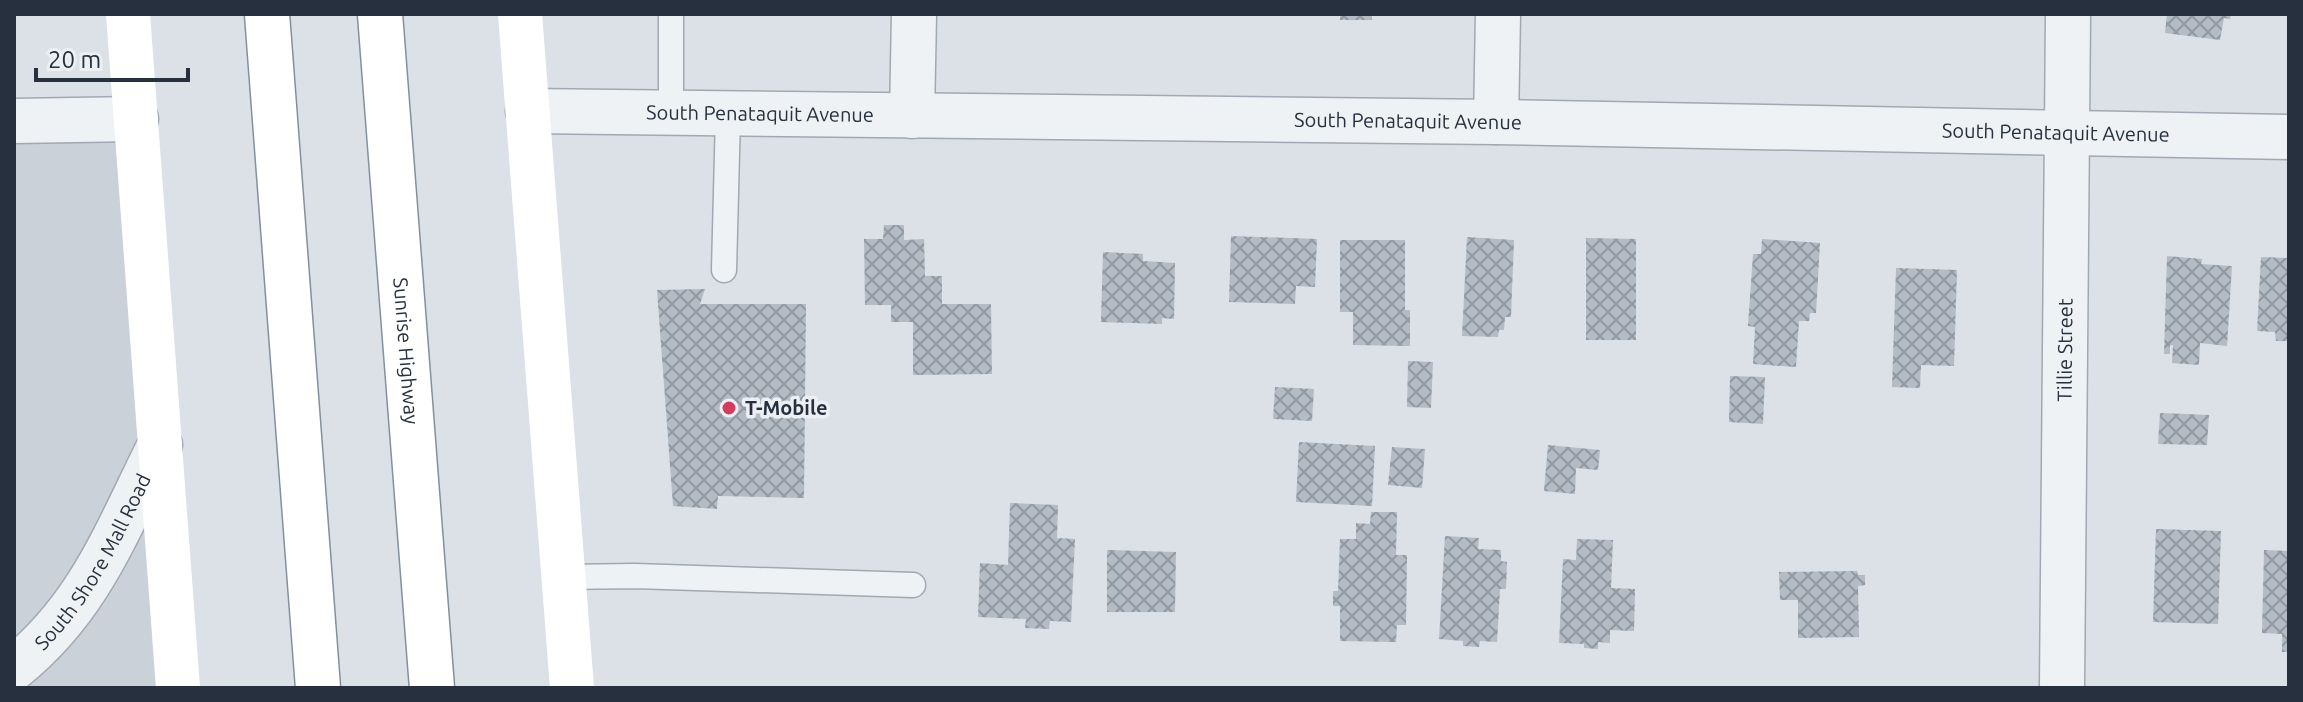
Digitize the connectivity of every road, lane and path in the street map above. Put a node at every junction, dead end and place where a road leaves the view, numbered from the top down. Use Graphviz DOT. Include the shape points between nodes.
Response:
graph roads {
  1 [pos="128,14"];
  2 [pos="267,14"];
  3 [pos="380,14"];
  4 [pos="520,14"];
  5 [pos="671,14"];
  6 [pos="914,14"];
  7 [pos="1498,14"];
  8 [pos="2068,14"];
  9 [pos="528,111"];
  10 [pos="671,114"];
  11 [pos="728,115"];
  12 [pos="912,116"];
  13 [pos="136,119"];
  14 [pos="14,121"];
  15 [pos="1496,122"];
  16 [pos="2066,134"];
  17 [pos="2289,137"];
  18 [pos="724,270"];
  19 [pos="160,445"];
  20 [pos="563,577"];
  21 [pos="913,585"];
  22 [pos="14,668"];
  23 [pos="178,688"];
  24 [pos="318,688"];
  25 [pos="432,688"];
  26 [pos="572,688"];
  27 [pos="2062,688"];
  1 -- 13 [label="main road"];
  2 -- 24 [label="main road"];
  3 -- 25 [label="main road, Sunrise Highway"];
  4 -- 9 [label="main road"];
  5 -- 10 [label="lane"];
  6 -- 12 [label="street"];
  7 -- 15 [label="street"];
  8 -- 16 [label="street, Tillie Street"];
  9 -- 10 [label="street, South Penataquit Avenue"];
  9 -- 20 [label="main road"];
  10 -- 11 [label="street, South Penataquit Avenue"];
  11 -- 12 [label="street, South Penataquit Avenue"];
  11 -- 18 [label="lane"];
  12 -- 15 [label="street, South Penataquit Avenue"];
  13 -- 14 [label="street"];
  13 -- 19 [label="main road"];
  15 -- 16 [label="street, South Penataquit Avenue"];
  16 -- 17 [label="street, South Penataquit Avenue"];
  16 -- 27 [label="street, Tillie Street"];
  19 -- 22 [label="street, South Shore Mall Road" via="86,592 51,636"];
  19 -- 23 [label="main road"];
  20 -- 21 [label="lane"];
  20 -- 26 [label="main road"];
}
